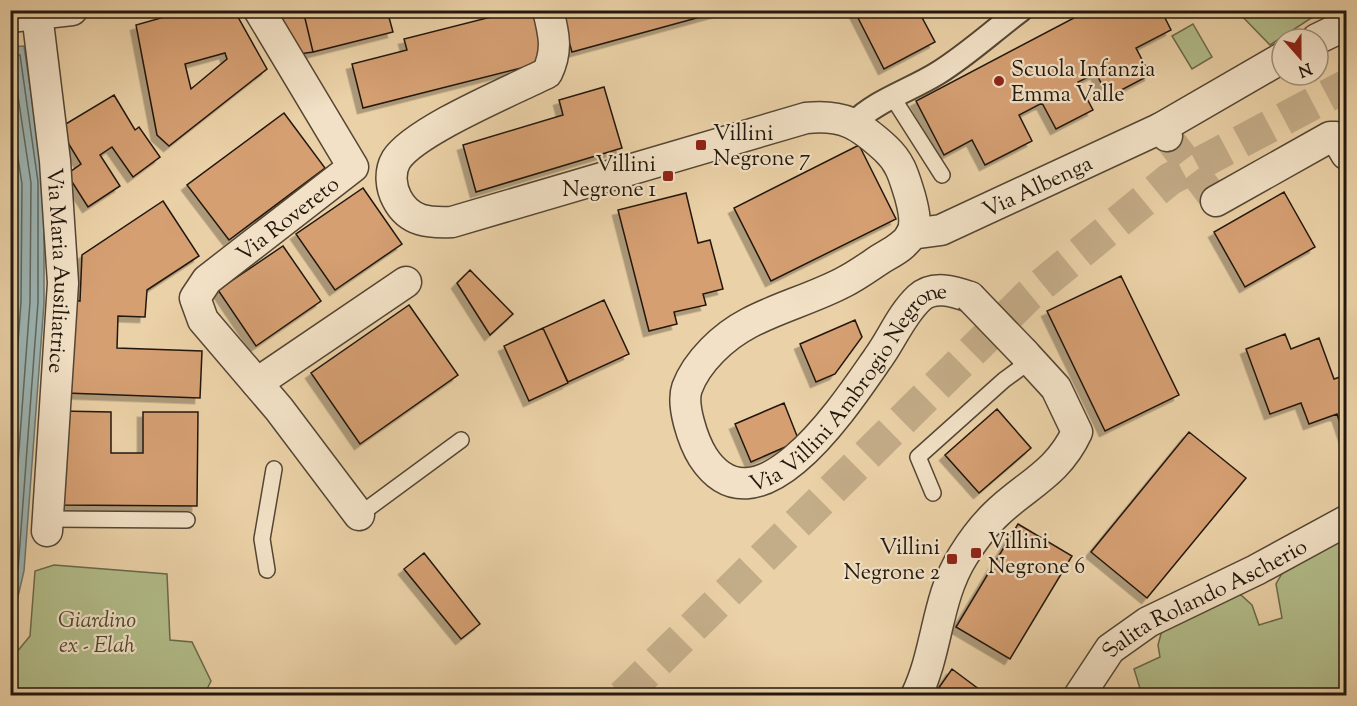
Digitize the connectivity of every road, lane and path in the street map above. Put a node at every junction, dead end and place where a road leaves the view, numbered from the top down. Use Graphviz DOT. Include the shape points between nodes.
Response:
graph roads {
  1 [pos="72,10"];
  2 [pos="259,10"];
  3 [pos="549,10"];
  4 [pos="1021,10"];
  5 [pos="28,14"];
  6 [pos="1347,25"];
  7 [pos="1330,33"];
  8 [pos="1270,66"];
  9 [pos="893,98"];
  10 [pos="854,123"];
  11 [pos="1347,154"];
  12 [pos="942,175"];
  13 [pos="1216,201"];
  14 [pos="911,234"];
  15 [pos="406,282"];
  16 [pos="1027,357"];
  17 [pos="256,383"];
  18 [pos="461,440"];
  19 [pos="274,469"];
  20 [pos="933,493"];
  21 [pos="359,515"];
  22 [pos="187,520"];
  23 [pos="1347,521"];
  24 [pos="48,525"];
  25 [pos="267,570"];
  26 [pos="916,696"];
  27 [pos="1078,696"];
  1 -- 5 [label="street"];
  2 -- 17 [label="street, Via Rovereto" via="353,166 207,280 195,298 203,320"];
  3 -- 10 [label="street" via="555,58 547,73 415,140 395,161 391,178 392,190 402,208 425,223 452,222 806,118 830,116"];
  4 -- 9 [label="street" via="941,71"];
  5 -- 24 [label="street, Via Maria Ausiliatrice" via="55,161 63,284"];
  6 -- 7 [label="street"];
  8 -- 14 [label="street, Via Albenga" via="1164,132 941,230"];
  9 -- 10 [label="street" via="869,108"];
  9 -- 12 [label="lane"];
  10 -- 14 [label="street" via="900,162 915,214"];
  11 -- 13 [label="street" via="1336,137 1330,137"];
  14 -- 16 [label="street, Via Villini Ambrogio Negrone, bridge" via="899,248 844,282 747,324 708,354 687,389 688,424 703,457 720,476 743,485 771,477 794,462 817,439 879,358 920,297 937,290 970,297"];
  15 -- 17 [label="street"];
  16 -- 20 [label="lane" via="918,458"];
  16 -- 26 [label="street, Via Villini Ambrogio Negrone" via="1056,388 1077,432 1068,452 993,516 963,555 946,592 927,672"];
  17 -- 21 [label="street, Via Rovereto"];
  18 -- 21 [label="lane, Via Rovereto"];
  19 -- 25 [label="lane" via="262,539"];
  22 -- 24 [label="lane"];
  23 -- 27 [label="street, Salita Rolando Ascherio" via="1148,622 1110,649"];
}
